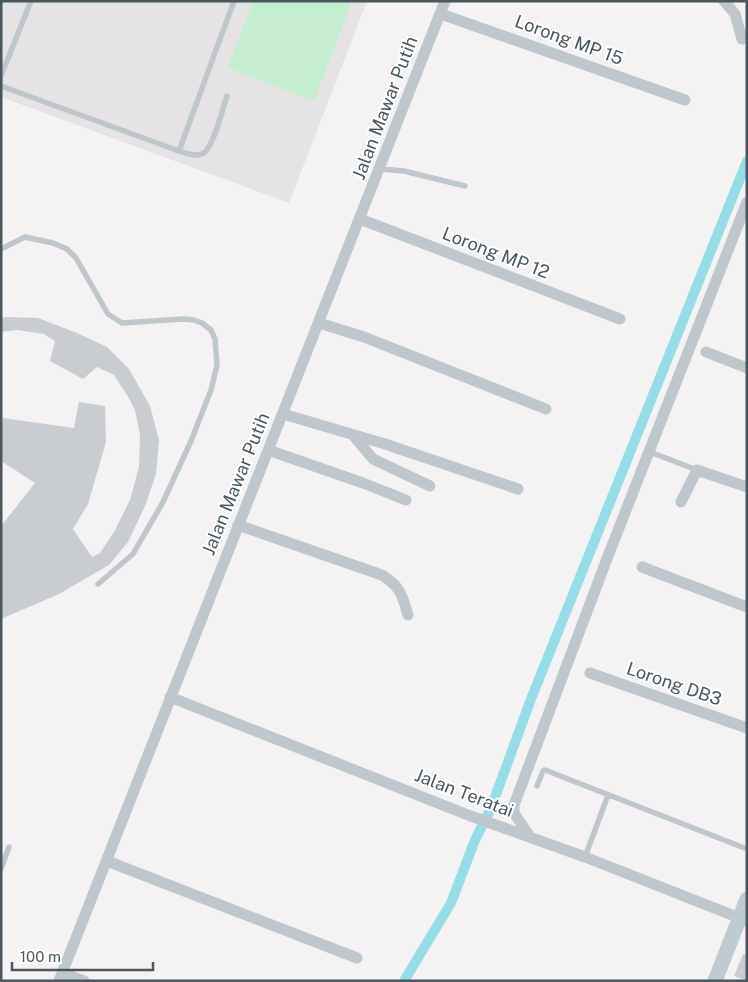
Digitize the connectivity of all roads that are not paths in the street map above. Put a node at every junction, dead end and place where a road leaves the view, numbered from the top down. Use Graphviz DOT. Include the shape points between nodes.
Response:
graph roads {
  1 [pos="32,1"];
  2 [pos="234,1"];
  3 [pos="445,1"];
  4 [pos="724,1"];
  5 [pos="441,14"];
  6 [pos="742,39"];
  7 [pos="1,76"];
  8 [pos="1,86"];
  9 [pos="227,96"];
  10 [pos="685,100"];
  11 [pos="179,151"];
  12 [pos="380,169"];
  13 [pos="464,186"];
  14 [pos="747,202"];
  15 [pos="360,219"];
  16 [pos="1,249"];
  17 [pos="620,319"];
  18 [pos="319,323"];
  19 [pos="706,352"];
  20 [pos="747,368"];
  21 [pos="546,409"];
  22 [pos="283,414"];
  23 [pos="353,435"];
  24 [pos="268,450"];
  25 [pos="650,452"];
  26 [pos="697,470"];
  27 [pos="430,486"];
  28 [pos="747,487"];
  29 [pos="518,489"];
  30 [pos="406,500"];
  31 [pos="681,502"];
  32 [pos="238,525"];
  33 [pos="642,567"];
  34 [pos="98,584"];
  35 [pos="747,607"];
  36 [pos="408,615"];
  37 [pos="590,673"];
  38 [pos="170,697"];
  39 [pos="747,728"];
  40 [pos="537,786"];
  41 [pos="608,795"];
  42 [pos="530,837"];
  43 [pos="9,847"];
  44 [pos="747,850"];
  45 [pos="585,857"];
  46 [pos="107,861"];
  47 [pos="1,869"];
  48 [pos="747,899"];
  49 [pos="743,919"];
  50 [pos="357,958"];
  51 [pos="60,977"];
  52 [pos="84,981"];
  53 [pos="716,981"];
  1 -- 7 [label="lane"];
  2 -- 11 [label="lane"];
  3 -- 5 [label="street, Jalan Mawar Putih"];
  4 -- 6 [label="street" via="735,14"];
  5 -- 10 [label="street, Lorong MP 15"];
  5 -- 12 [label="street, Jalan Mawar Putih"];
  8 -- 11 [label="lane"];
  9 -- 11 [label="lane" via="207,150 195,155"];
  12 -- 13 [label="lane" via="404,171"];
  12 -- 15 [label="street, Jalan Mawar Putih"];
  14 -- 25 [label="street"];
  15 -- 17 [label="street, Lorong MP 12"];
  15 -- 18 [label="street, Jalan Mawar Putih"];
  16 -- 34 [label="lane" via="25,237 54,243 76,258 108,314 122,323 194,320 211,330 215,339 217,365 211,390 163,502 133,554"];
  18 -- 21 [label="street" via="371,340"];
  18 -- 22 [label="street, Jalan Mawar Putih"];
  19 -- 20 [label="street"];
  22 -- 23 [label="street"];
  22 -- 24 [label="street, Jalan Mawar Putih"];
  23 -- 27 [label="street" via="373,459"];
  23 -- 29 [label="street"];
  24 -- 30 [label="street"];
  24 -- 32 [label="street, Jalan Mawar Putih"];
  25 -- 26 [label="lane"];
  25 -- 42 [label="street" via="514,806 514,813"];
  26 -- 28 [label="street"];
  26 -- 31 [label="street"];
  32 -- 36 [label="street" via="382,575 398,587"];
  32 -- 38 [label="street, Jalan Mawar Putih"];
  33 -- 35 [label="street"];
  37 -- 39 [label="street, Lorong DB3"];
  38 -- 42 [label="street, Jalan Teratai"];
  38 -- 46 [label="street, Jalan Mawar Putih"];
  40 -- 41 [label="lane" via="545,770"];
  41 -- 44 [label="lane"];
  41 -- 45 [label="lane"];
  42 -- 45 [label="street, Jalan Teratai"];
  43 -- 47 [label="lane"];
  45 -- 49 [label="street, Jalan Teratai"];
  46 -- 50 [label="street"];
  46 -- 51 [label="street, Jalan Mawar Putih"];
  48 -- 49 [label="street"];
  49 -- 53 [label="street"];
  51 -- 52 [label="street"];
}
